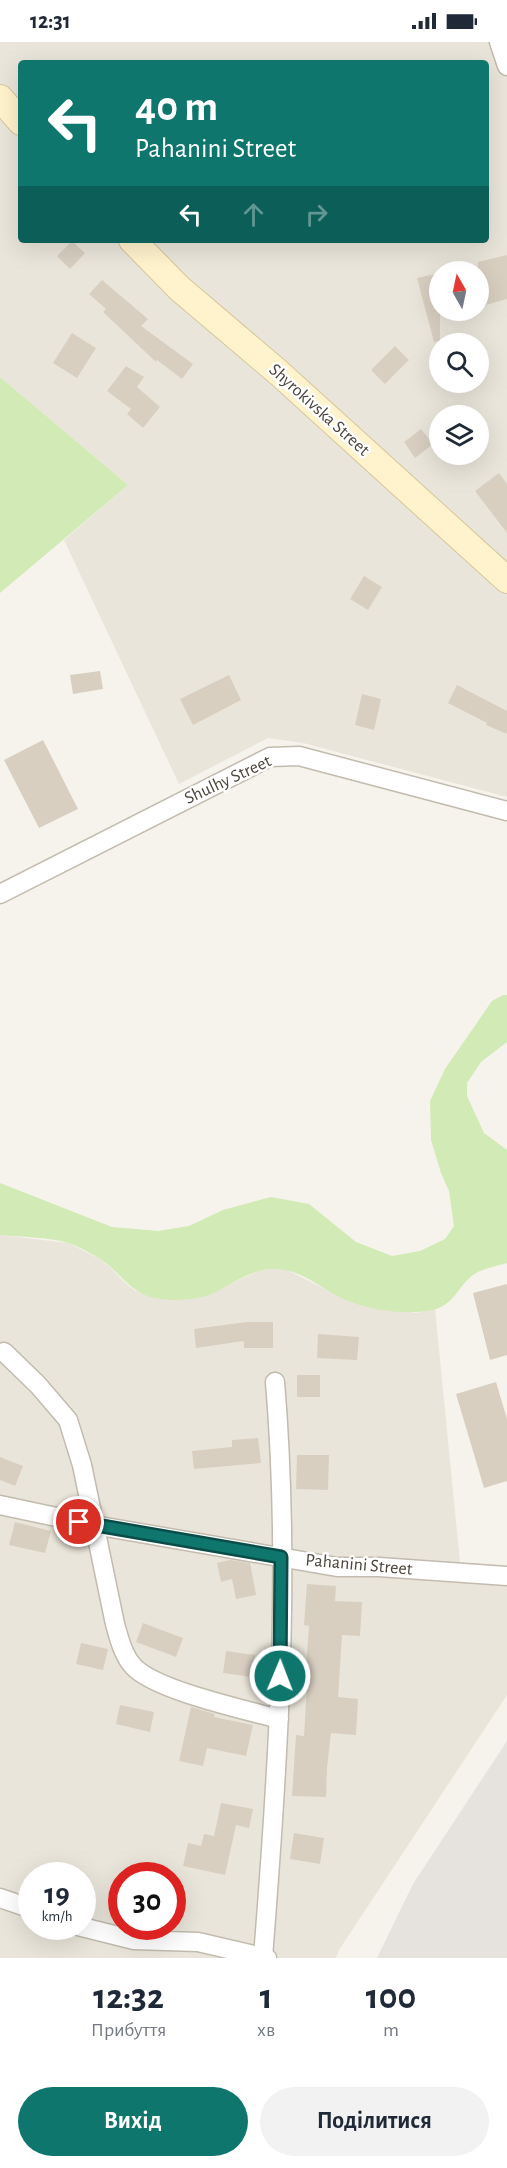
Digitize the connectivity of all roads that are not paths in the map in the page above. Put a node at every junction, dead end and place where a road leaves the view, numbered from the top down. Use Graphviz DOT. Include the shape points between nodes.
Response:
graph roads {
  1 [pos="499,42"];
  2 [pos="507,66"];
  3 [pos="0,98"];
  4 [pos="18,119"];
  5 [pos="135,243"];
  6 [pos="507,580"];
  7 [pos="507,811"];
  8 [pos="0,894"];
  9 [pos="4,1352"];
  10 [pos="275,1382"];
  11 [pos="0,1505"];
  12 [pos="94,1525"];
  13 [pos="281,1557"];
  14 [pos="507,1576"];
  15 [pos="279,1719"];
  16 [pos="0,1898"];
  17 [pos="18,1905"];
  18 [pos="96,1930"];
  19 [pos="265,1958"];
  1 -- 2 [label="street"];
  3 -- 4 [label="main road"];
  5 -- 6 [label="main road, Shyrokivska Street" via="179,288 279,373"];
  7 -- 8 [label="street, Shulhy Street" via="299,756 270,757"];
  9 -- 12 [label="street" via="68,1420"];
  10 -- 13 [label="street"];
  11 -- 12 [label="street, Pahanini Street"];
  12 -- 13 [label="street, Pahanini Street"];
  12 -- 15 [label="street" via="115,1624 133,1666 149,1679 174,1689"];
  13 -- 14 [label="street, Pahanini Street" via="337,1567"];
  13 -- 15 [label="street"];
  15 -- 19 [label="street"];
  16 -- 17 [label="street"];
  18 -- 19 [label="street" via="134,1940 198,1942"];
}
